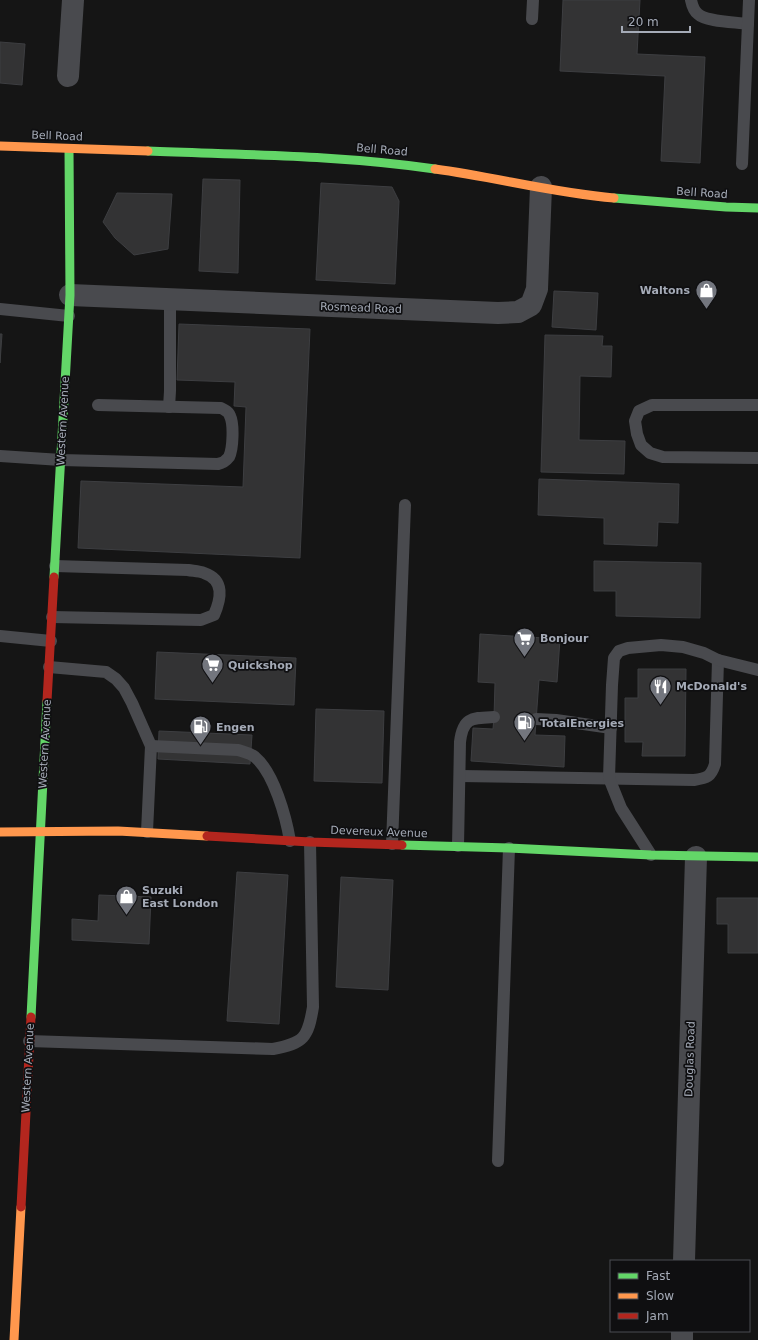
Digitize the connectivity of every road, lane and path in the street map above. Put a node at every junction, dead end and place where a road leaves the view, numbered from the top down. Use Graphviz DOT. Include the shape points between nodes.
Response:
graph roads {
  1 [pos="73,0"];
  2 [pos="533,0"];
  3 [pos="691,0"];
  4 [pos="749,0"];
  5 [pos="532,19"];
  6 [pos="748,24"];
  7 [pos="68,76"];
  8 [pos="0,146"];
  9 [pos="69,149"];
  10 [pos="742,164"];
  11 [pos="541,187"];
  12 [pos="758,208"];
  13 [pos="170,300"];
  14 [pos="69,306"];
  15 [pos="0,310"];
  16 [pos="98,405"];
  17 [pos="758,405"];
  18 [pos="169,407"];
  19 [pos="0,456"];
  20 [pos="758,458"];
  21 [pos="61,460"];
  22 [pos="405,505"];
  23 [pos="55,566"];
  24 [pos="52,617"];
  25 [pos="0,636"];
  26 [pos="50,641"];
  27 [pos="718,660"];
  28 [pos="49,667"];
  29 [pos="758,670"];
  30 [pos="494,717"];
  31 [pos="536,719"];
  32 [pos="610,728"];
  33 [pos="151,746"];
  34 [pos="460,776"];
  35 [pos="609,778"];
  36 [pos="40,831"];
  37 [pos="0,832"];
  38 [pos="147,832"];
  39 [pos="290,840"];
  40 [pos="310,842"];
  41 [pos="392,844"];
  42 [pos="458,846"];
  43 [pos="509,848"];
  44 [pos="651,855"];
  45 [pos="696,857"];
  46 [pos="758,857"];
  47 [pos="29,1041"];
  48 [pos="498,1161"];
  49 [pos="684,1260"];
  50 [pos="14,1340"];
  1 -- 7 [label="street"];
  2 -- 5 [label="lane"];
  3 -- 6 [label="lane" via="698,15 711,20"];
  4 -- 6 [label="lane"];
  6 -- 10 [label="lane"];
  8 -- 9 [label="street, Bell Road"];
  9 -- 11 [label="street, Bell Road" via="388,162"];
  9 -- 14 [label="street, Western Avenue"];
  11 -- 12 [label="street, Bell Road" via="588,196"];
  11 -- 13 [label="street, Rosmead Road" via="537,289 531,305 518,312"];
  13 -- 14 [label="street, Rosmead Road"];
  13 -- 18 [label="lane"];
  14 -- 15 [label="lane"];
  14 -- 21 [label="street, Western Avenue"];
  16 -- 18 [label="lane"];
  17 -- 20 [label="lane" via="652,406 639,411 635,421 641,445 650,453 663,457"];
  18 -- 21 [label="lane" via="226,410 230,415 232,427 231,449 227,459 218,464"];
  19 -- 21 [label="lane"];
  21 -- 23 [label="street, Western Avenue"];
  22 -- 41 [label="lane"];
  23 -- 24 [label="street, Western Avenue"];
  23 -- 24 [label="lane" via="188,570 203,572 214,578 220,588 219,604 214,615 201,620"];
  24 -- 26 [label="street, Western Avenue"];
  25 -- 26 [label="lane"];
  26 -- 28 [label="street, Western Avenue"];
  27 -- 29 [label="lane"];
  27 -- 32 [label="lane" via="704,653 668,645 642,646 620,651 614,658"];
  27 -- 35 [label="lane" via="715,764 712,773 704,779 694,780"];
  28 -- 33 [label="lane" via="106,672 116,679 132,703"];
  28 -- 36 [label="street, Western Avenue"];
  30 -- 34 [label="lane" via="475,718 466,723 460,742"];
  31 -- 32 [label="lane"];
  32 -- 35 [label="lane"];
  33 -- 38 [label="lane"];
  33 -- 39 [label="lane" via="247,752 265,768 276,789"];
  34 -- 35 [label="lane"];
  34 -- 42 [label="lane"];
  35 -- 44 [label="lane" via="621,808"];
  36 -- 37 [label="street, Devereux Avenue"];
  36 -- 38 [label="street, Devereux Avenue"];
  36 -- 47 [label="street, Western Avenue"];
  38 -- 39 [label="street, Devereux Avenue"];
  39 -- 40 [label="street, Devereux Avenue"];
  40 -- 41 [label="street, Devereux Avenue"];
  40 -- 47 [label="lane" via="313,1007 310,1026 303,1038 291,1045 273,1049"];
  41 -- 42 [label="street, Devereux Avenue"];
  42 -- 43 [label="street, Devereux Avenue"];
  43 -- 44 [label="street, Devereux Avenue"];
  43 -- 48 [label="lane"];
  44 -- 45 [label="street, Devereux Avenue"];
  45 -- 46 [label="street, Devereux Avenue"];
  45 -- 49 [label="street, Douglas Road"];
  47 -- 50 [label="street, Western Avenue"];
}
